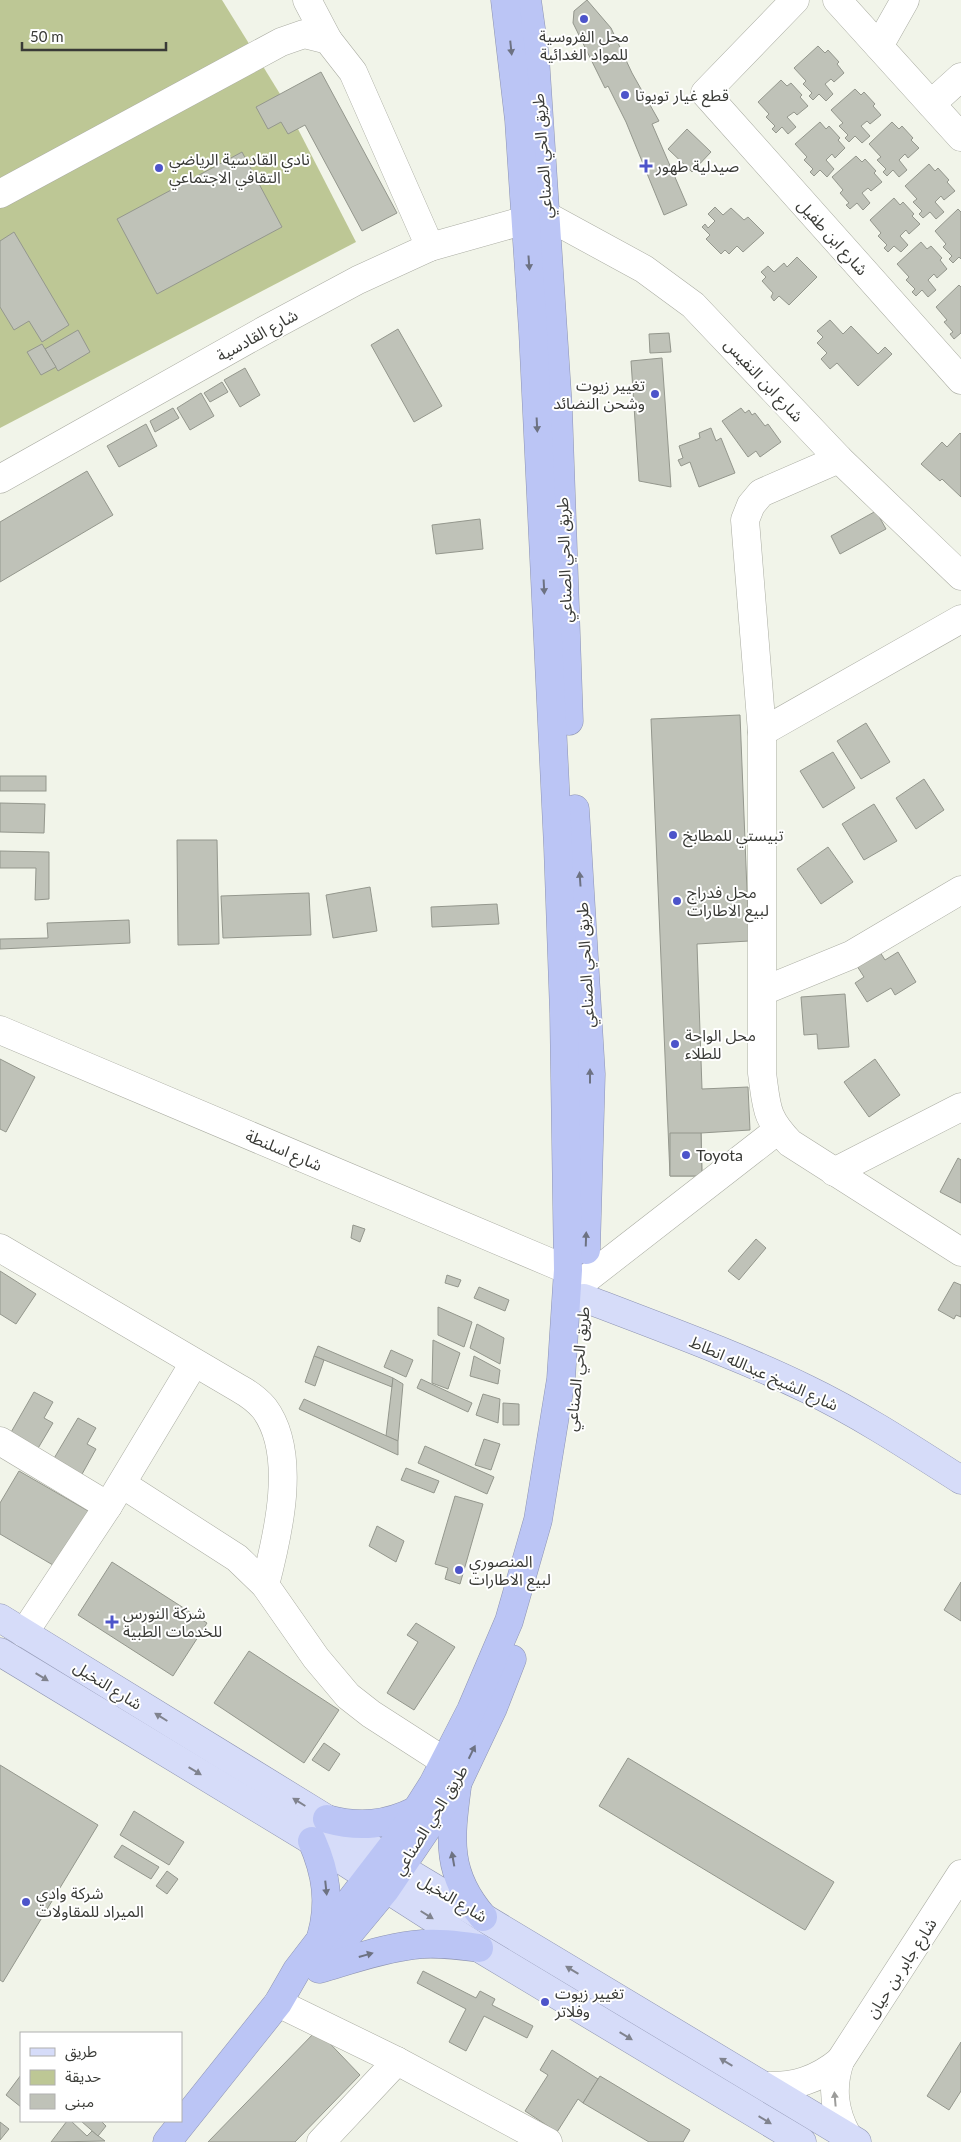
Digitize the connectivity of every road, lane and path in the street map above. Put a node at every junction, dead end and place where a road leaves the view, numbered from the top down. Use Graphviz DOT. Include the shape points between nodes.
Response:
graph roads {
  1 [pos="307,0"];
  2 [pos="505,0"];
  3 [pos="527,0"];
  4 [pos="795,0"];
  5 [pos="837,0"];
  6 [pos="904,0"];
  7 [pos="328,40"];
  8 [pos="879,46"];
  9 [pos="961,77"];
  10 [pos="931,104"];
  11 [pos="961,137"];
  12 [pos="0,194"];
  13 [pos="536,218"];
  14 [pos="430,248"];
  15 [pos="957,367"];
  16 [pos="839,459"];
  17 [pos="0,479"];
  18 [pos="961,576"];
  19 [pos="961,619"];
  20 [pos="762,732"];
  21 [pos="961,890"];
  22 [pos="763,990"];
  23 [pos="0,1030"];
  24 [pos="961,1106"];
  25 [pos="778,1130"];
  26 [pos="834,1172"];
  27 [pos="0,1248"];
  28 [pos="961,1252"];
  29 [pos="579,1283"];
  30 [pos="194,1363"];
  31 [pos="0,1441"];
  32 [pos="961,1480"];
  33 [pos="115,1495"];
  34 [pos="265,1585"];
  35 [pos="0,1618"];
  36 [pos="24,1633"];
  37 [pos="0,1652"];
  38 [pos="451,1772"];
  39 [pos="417,1810"];
  40 [pos="327,1819"];
  41 [pos="312,1841"];
  42 [pos="385,1873"];
  43 [pos="961,1874"];
  44 [pos="483,1916"];
  45 [pos="319,1941"];
  46 [pos="479,1948"];
  47 [pos="319,1969"];
  48 [pos="278,2003"];
  49 [pos="397,2061"];
  50 [pos="840,2061"];
  51 [pos="765,2086"];
  52 [pos="852,2139"];
  53 [pos="167,2142"];
  54 [pos="321,2142"];
  55 [pos="548,2142"];
  56 [pos="802,2142"];
  1 -- 7 [label="street"];
  2 -- 13 [label="highway, طريق الحي الصناعي, one-way" via="519,120"];
  3 -- 13 [label="highway, طريق الحي الصناعي" via="535,56"];
  4 -- 15 [label="street, شارع ابن طفيل" via="705,93"];
  5 -- 8 [label="street"];
  6 -- 8 [label="street"];
  7 -- 12 [label="street" via="304,34 281,42"];
  7 -- 14 [label="street" via="353,72"];
  8 -- 10 [label="street"];
  9 -- 10 [label="street"];
  10 -- 11 [label="street"];
  13 -- 14 [label="street, شارع القادسية"];
  13 -- 16 [label="street, شارع ابن النفيس" via="644,270 693,305"];
  13 -- 29 [label="highway, طريق الحي الصناعي" via="558,408 570,724 591,1074"];
  14 -- 17 [label="street, شارع القادسية" via="358,280"];
  16 -- 18 [label="street, شارع ابن النفيس"];
  16 -- 20 [label="street" via="761,493 745,520"];
  19 -- 20 [label="street"];
  20 -- 22 [label="street"];
  21 -- 22 [label="street" via="851,955"];
  22 -- 25 [label="street" via="762,1073 767,1113"];
  23 -- 29 [label="street, شارع اسلنطة"];
  24 -- 26 [label="street"];
  25 -- 26 [label="street" via="790,1144"];
  25 -- 29 [label="street"];
  26 -- 28 [label="street"];
  27 -- 30 [label="street"];
  29 -- 32 [label="main road, شارع الشيخ عبدالله انطاط" via="808,1389 872,1424"];
  29 -- 38 [label="highway, طريق الحي الصناعي" via="579,1379 555,1519 526,1621 494,1708"];
  30 -- 33 [label="street"];
  30 -- 34 [label="street" via="253,1397 263,1408 277,1435 282,1468 281,1502 277,1537"];
  31 -- 33 [label="street"];
  33 -- 34 [label="street" via="237,1558"];
  33 -- 36 [label="street"];
  34 -- 38 [label="street" via="316,1658 348,1696"];
  35 -- 36 [label="main road, شارع النخيل"];
  40 -- 36 [label="main road, شارع النخيل, one-way"];
  37 -- 41 [label="main road, شارع النخيل, one-way"];
  38 -- 39 [label="highway, طريق الحي الصناعي"];
  38 -- 42 [label="highway, طريق الحي الصناعي"];
  44 -- 38 [label="highway, one-way" via="468,1897 454,1865"];
  39 -- 40 [label="highway" via="388,1822 373,1824 357,1825"];
  39 -- 42 [label="highway, طريق الحي الصناعي"];
  40 -- 42 [label="main road, شارع النخيل"];
  41 -- 42 [label="main road, شارع النخيل"];
  41 -- 45 [label="highway, one-way" via="327,1890"];
  42 -- 44 [label="main road, شارع النخيل"];
  42 -- 45 [label="highway"];
  42 -- 46 [label="main road, شارع النخيل, one-way"];
  42 -- 47 [label="highway"];
  43 -- 50 [label="street, شارع جابر بن حيان"];
  51 -- 44 [label="main road, شارع النخيل, one-way"];
  45 -- 48 [label="highway" via="291,1978"];
  47 -- 46 [label="highway, one-way" via="384,1950 415,1945"];
  46 -- 56 [label="main road, شارع النخيل, one-way"];
  47 -- 48 [label="highway"];
  48 -- 49 [label="street"];
  48 -- 53 [label="highway"];
  49 -- 54 [label="street"];
  49 -- 55 [label="street"];
  50 -- 51 [label="street" via="819,2077 806,2082"];
  52 -- 50 [label="street, one-way" via="840,2123 834,2095"];
  51 -- 52 [label="main road, شارع النخيل"];
}
